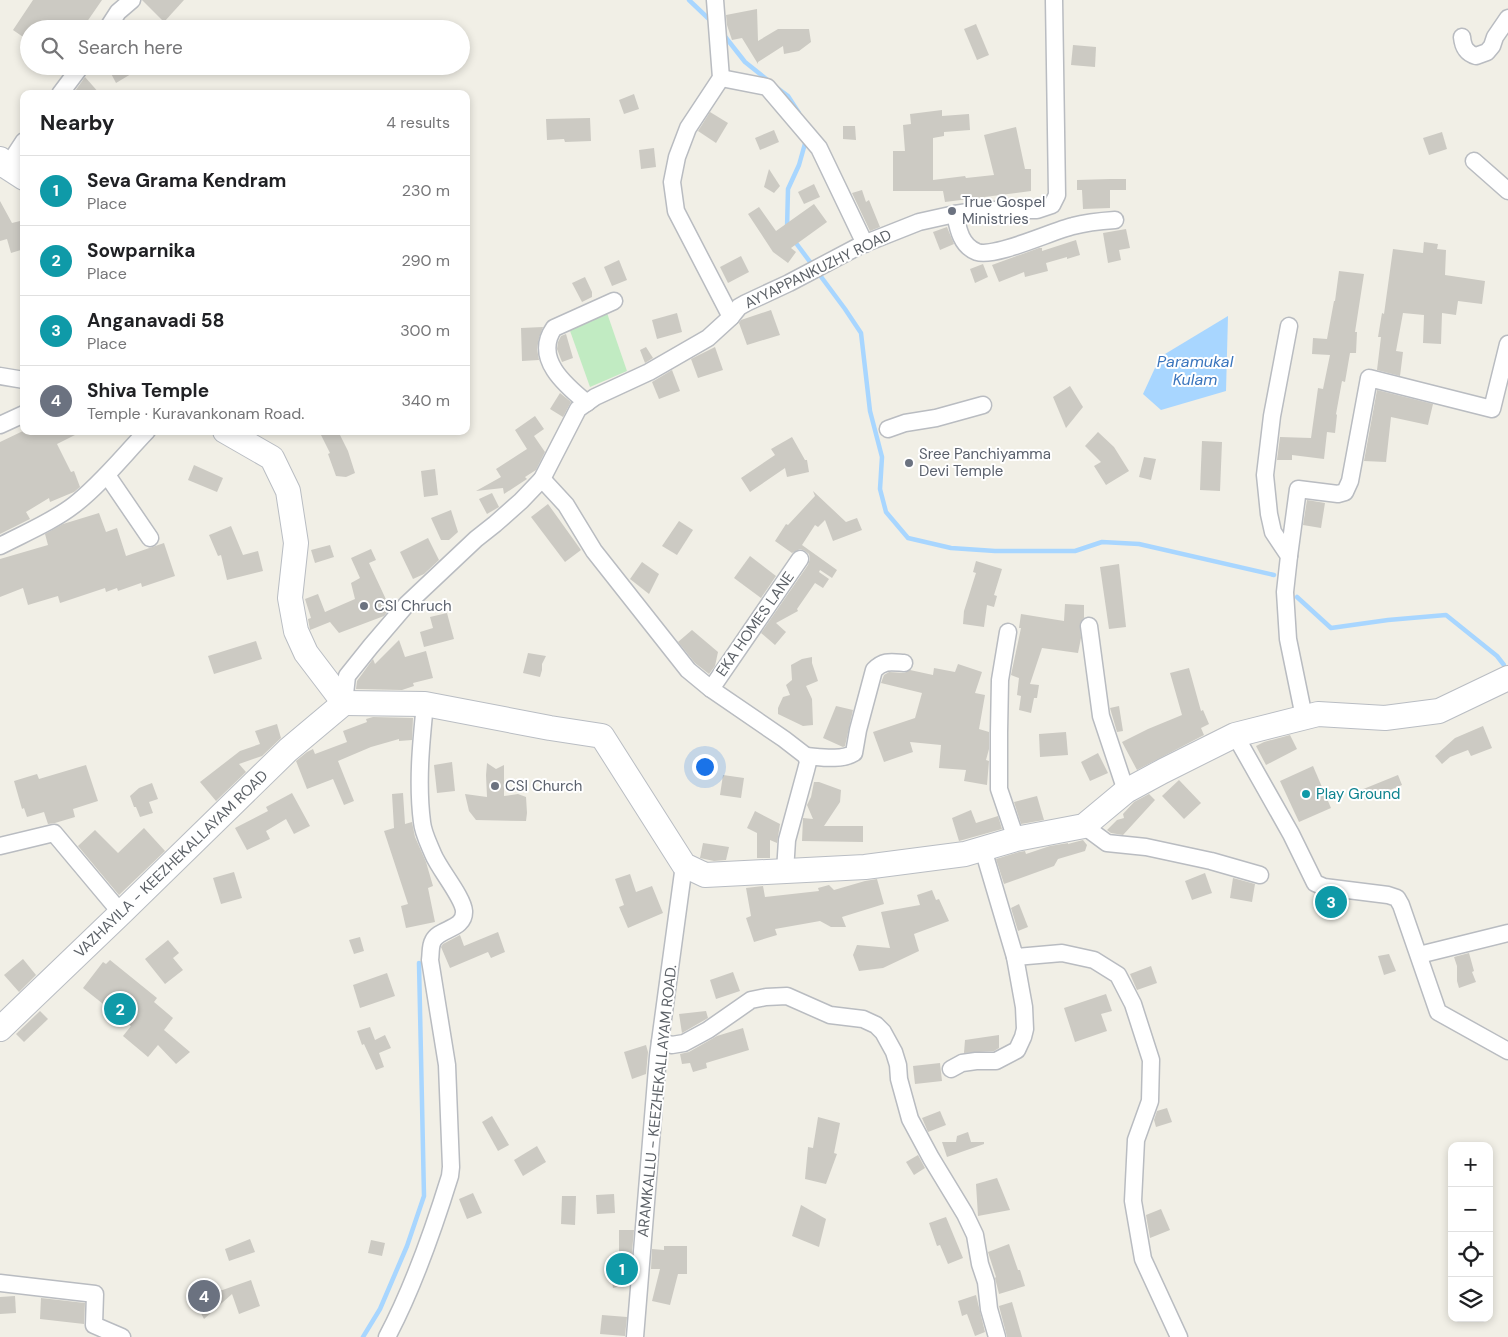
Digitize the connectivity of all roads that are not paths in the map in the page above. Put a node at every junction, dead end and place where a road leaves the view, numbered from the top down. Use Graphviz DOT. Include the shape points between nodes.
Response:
graph roads {
  1 [pos="132,0"];
  2 [pos="715,0"];
  3 [pos="1054,0"];
  4 [pos="1508,18"];
  5 [pos="113,20"];
  6 [pos="1462,37"];
  7 [pos="75,75"];
  8 [pos="721,78"];
  9 [pos="63,90"];
  10 [pos="20,149"];
  11 [pos="1474,162"];
  12 [pos="10,168"];
  13 [pos="1508,191"];
  14 [pos="955,214"];
  15 [pos="1115,220"];
  16 [pos="865,244"];
  17 [pos="614,301"];
  18 [pos="731,317"];
  19 [pos="1289,326"];
  20 [pos="1508,344"];
  21 [pos="0,376"];
  22 [pos="20,379"];
  23 [pos="587,403"];
  24 [pos="983,405"];
  25 [pos="20,416"];
  26 [pos="0,425"];
  27 [pos="888,429"];
  28 [pos="143,435"];
  29 [pos="232,435"];
  30 [pos="107,475"];
  31 [pos="542,480"];
  32 [pos="150,538"];
  33 [pos="0,546"];
  34 [pos="1289,556"];
  35 [pos="800,559"];
  36 [pos="1089,626"];
  37 [pos="1008,632"];
  38 [pos="904,663"];
  39 [pos="1508,678"];
  40 [pos="711,689"];
  41 [pos="344,702"];
  42 [pos="425,704"];
  43 [pos="1304,717"];
  44 [pos="1235,736"];
  45 [pos="806,756"];
  46 [pos="1126,791"];
  47 [pos="1084,826"];
  48 [pos="1016,839"];
  49 [pos="0,846"];
  50 [pos="983,849"];
  51 [pos="684,865"];
  52 [pos="785,871"];
  53 [pos="1260,874"];
  54 [pos="121,913"];
  55 [pos="1508,933"];
  56 [pos="1419,954"];
  57 [pos="1015,957"];
  58 [pos="0,1028"];
  59 [pos="660,1042"];
  60 [pos="1508,1051"];
  61 [pos="951,1069"];
  62 [pos="0,1283"];
  63 [pos="122,1337"];
  64 [pos="387,1337"];
  65 [pos="635,1337"];
  66 [pos="997,1337"];
  67 [pos="1179,1337"];
  1 -- 5 [label="street"];
  2 -- 8 [label="street"];
  3 -- 14 [label="street, AYYAPPANKUZHY ROAD" via="1057,195 1052,205 1038,210 981,210"];
  4 -- 6 [label="street" via="1487,52 1476,56 1468,52 1464,49"];
  7 -- 9 [label="street"];
  8 -- 16 [label="street" via="767,87 819,148"];
  8 -- 18 [label="street" via="688,128 672,182 676,211"];
  10 -- 12 [label="street"];
  11 -- 13 [label="street"];
  14 -- 15 [label="street" via="966,246 986,254 1072,226"];
  14 -- 16 [label="street, AYYAPPANKUZHY ROAD" via="920,222"];
  16 -- 18 [label="street, AYYAPPANKUZHY ROAD" via="746,303"];
  17 -- 23 [label="street" via="554,328 548,336 546,346 555,372"];
  18 -- 23 [label="street, AYYAPPANKUZHY ROAD" via="708,338"];
  19 -- 34 [label="street" via="1265,475 1273,532"];
  20 -- 34 [label="street" via="1492,409 1369,378 1350,481 1345,492 1338,494 1298,489"];
  21 -- 22 [label="street"];
  23 -- 31 [label="street, AYYAPPANKUZHY ROAD" via="578,409"];
  24 -- 27 [label="street"];
  25 -- 26 [label="street"];
  28 -- 30 [label="street"];
  29 -- 41 [label="street" via="272,458 288,491 296,543 290,598 296,631 306,654"];
  30 -- 32 [label="street"];
  30 -- 33 [label="street" via="73,505"];
  31 -- 40 [label="street" via="566,505 594,551 654,628 688,670"];
  31 -- 41 [label="street, AYYAPPANKUZHY ROAD" via="407,604 347,676"];
  34 -- 43 [label="street" via="1285,592 1288,638"];
  35 -- 40 [label="street, EKA HOMES LANE"];
  36 -- 46 [label="street" via="1101,716"];
  37 -- 48 [label="street" via="1000,680 1000,789"];
  38 -- 45 [label="street" via="885,662 874,670 854,753 849,756"];
  39 -- 43 [label="street" via="1439,711 1385,718 1318,714"];
  40 -- 45 [label="street"];
  41 -- 42 [label="street"];
  41 -- 54 [label="street, VAZHAYILA - KEEZHEKALLAYAM ROAD" via="288,750"];
  42 -- 51 [label="street" via="602,736"];
  42 -- 64 [label="street" via="419,766 422,824 434,857 464,913 456,926 432,942 430,960 447,1065 451,1167 428,1246"];
  43 -- 44 [label="street"];
  44 -- 46 [label="street"];
  44 -- 56 [label="street" via="1315,883 1397,898"];
  45 -- 52 [label="street" via="808,762 787,840"];
  46 -- 47 [label="street"];
  47 -- 48 [label="street"];
  47 -- 53 [label="street" via="1107,844 1146,847"];
  48 -- 50 [label="street"];
  49 -- 54 [label="street" via="54,833"];
  50 -- 52 [label="street" via="866,867"];
  50 -- 57 [label="street"];
  51 -- 52 [label="street" via="706,875"];
  51 -- 59 [label="street, ARAMKALLU - KEEZHEKALLAYAM ROAD."];
  54 -- 58 [label="street, VAZHAYILA - KEEZHEKALLAYAM ROAD"];
  55 -- 56 [label="street"];
  56 -- 60 [label="street" via="1438,1012"];
  57 -- 61 [label="street" via="1025,1029 1017,1050 996,1061 962,1063"];
  57 -- 67 [label="street" via="1062,953 1094,960 1118,975 1133,1004 1151,1060 1150,1101 1136,1140 1133,1201 1143,1259"];
  59 -- 65 [label="street, ARAMKALLU - KEEZHEKALLAYAM ROAD."];
  59 -- 66 [label="street" via="684,1043 751,1000 766,997 787,996 830,1016 863,1019 876,1025 894,1052 910,1119 975,1235"];
  62 -- 63 [label="street" via="95,1294 94,1326"];
}
